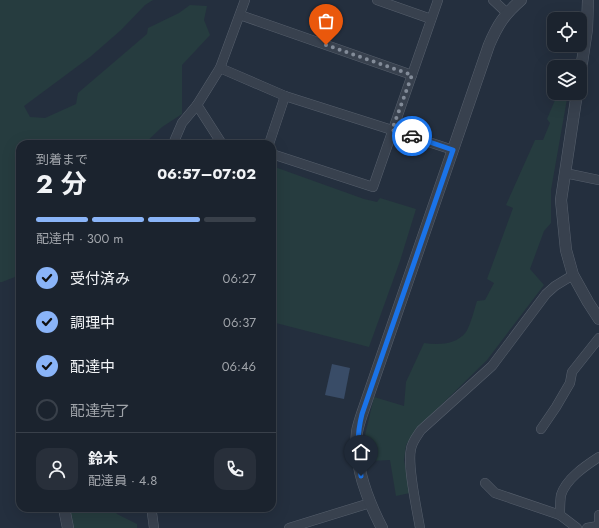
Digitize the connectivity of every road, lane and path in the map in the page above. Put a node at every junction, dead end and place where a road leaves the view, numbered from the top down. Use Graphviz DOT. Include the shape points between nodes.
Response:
graph roads {
  1 [pos="245,0"];
  2 [pos="378,0"];
  3 [pos="438,0"];
  4 [pos="493,0"];
  5 [pos="521,0"];
  6 [pos="588,0"];
  7 [pos="507,13"];
  8 [pos="240,15"];
  9 [pos="431,19"];
  10 [pos="582,60"];
  11 [pos="220,68"];
  12 [pos="412,75"];
  13 [pos="285,96"];
  14 [pos="576,100"];
  15 [pos="197,105"];
  16 [pos="392,130"];
  17 [pos="175,140"];
  18 [pos="219,140"];
  19 [pos="270,140"];
  20 [pos="453,150"];
  21 [pos="276,155"];
  22 [pos="565,173"];
  23 [pos="599,180"];
  24 [pos="573,275"];
  25 [pos="599,319"];
  26 [pos="599,338"];
  27 [pos="541,429"];
  28 [pos="599,458"];
  29 [pos="485,482"];
  30 [pos="370,503"];
  31 [pos="65,512"];
  32 [pos="152,513"];
  33 [pos="560,515"];
  34 [pos="599,515"];
  35 [pos="315,524"];
  36 [pos="599,527"];
  37 [pos="68,528"];
  38 [pos="154,528"];
  39 [pos="289,528"];
  40 [pos="382,528"];
  41 [pos="420,528"];
  42 [pos="577,528"];
  43 [pos="587,528"];
  1 -- 8 [label="street"];
  2 -- 9 [label="street"];
  3 -- 9 [label="street"];
  4 -- 7 [label="street"];
  5 -- 7 [label="street"];
  6 -- 10 [label="street"];
  7 -- 20 [label="street" via="489,45"];
  8 -- 11 [label="street"];
  8 -- 12 [label="street"];
  9 -- 12 [label="street"];
  11 -- 13 [label="street"];
  11 -- 15 [label="street"];
  12 -- 16 [label="street"];
  13 -- 16 [label="street"];
  13 -- 19 [label="street"];
  14 -- 22 [label="street"];
  15 -- 17 [label="street" via="182,123"];
  15 -- 18 [label="street"];
  16 -- 20 [label="street"];
  16 -- 21 [label="street" via="373,187"];
  20 -- 30 [label="street" via="357,432 361,476"];
  22 -- 23 [label="street"];
  22 -- 24 [label="street" via="561,200 566,250"];
  24 -- 25 [label="street"];
  24 -- 41 [label="street" via="546,294 492,366 417,435 410,450 410,464"];
  26 -- 27 [label="street" via="572,372 570,383"];
  28 -- 33 [label="street" via="578,472 568,484 561,495"];
  29 -- 33 [label="street" via="495,493"];
  30 -- 35 [label="street"];
  30 -- 40 [label="street"];
  31 -- 37 [label="street"];
  32 -- 38 [label="street"];
  33 -- 42 [label="street"];
  34 -- 36 [label="street"];
  35 -- 39 [label="street"];
  36 -- 43 [label="street"];
}
